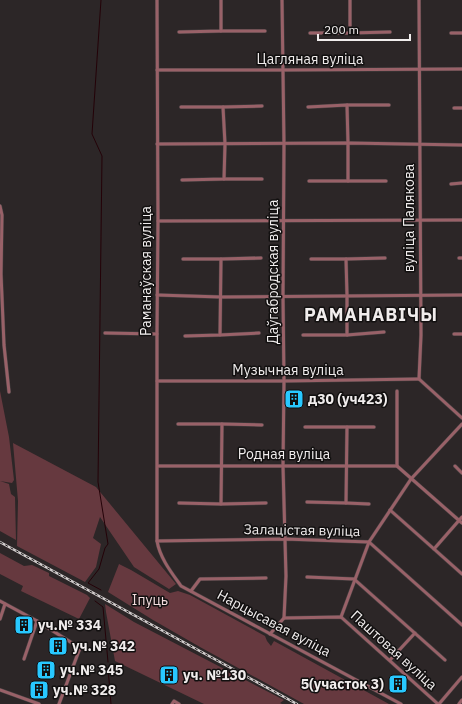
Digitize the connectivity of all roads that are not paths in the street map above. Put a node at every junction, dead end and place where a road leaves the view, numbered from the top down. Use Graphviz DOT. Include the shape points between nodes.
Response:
graph roads {
  1 [pos="157,0"];
  2 [pos="221,0"];
  3 [pos="282,0"];
  4 [pos="350,0"];
  5 [pos="420,0"];
  6 [pos="221,31"];
  7 [pos="265,31"];
  8 [pos="179,32"];
  9 [pos="390,32"];
  10 [pos="310,33"];
  11 [pos="350,33"];
  12 [pos="451,33"];
  13 [pos="462,33"];
  14 [pos="419,69"];
  15 [pos="462,69"];
  16 [pos="157,70"];
  17 [pos="282,70"];
  18 [pos="347,105"];
  19 [pos="389,105"];
  20 [pos="262,106"];
  21 [pos="181,107"];
  22 [pos="223,107"];
  23 [pos="308,107"];
  24 [pos="454,108"];
  25 [pos="462,108"];
  26 [pos="348,143"];
  27 [pos="158,144"];
  28 [pos="225,144"];
  29 [pos="284,144"];
  30 [pos="420,144"];
  31 [pos="462,145"];
  32 [pos="224,179"];
  33 [pos="262,179"];
  34 [pos="182,180"];
  35 [pos="309,181"];
  36 [pos="348,181"];
  37 [pos="386,181"];
  38 [pos="462,183"];
  39 [pos="451,184"];
  40 [pos="0,206"];
  41 [pos="420,220"];
  42 [pos="462,220"];
  43 [pos="283,221"];
  44 [pos="158,222"];
  45 [pos="183,258"];
  46 [pos="261,258"];
  47 [pos="385,258"];
  48 [pos="221,259"];
  49 [pos="311,259"];
  50 [pos="346,259"];
  51 [pos="157,295"];
  52 [pos="347,295"];
  53 [pos="420,295"];
  54 [pos="462,295"];
  55 [pos="283,296"];
  56 [pos="221,297"];
  57 [pos="384,332"];
  58 [pos="259,333"];
  59 [pos="105,334"];
  60 [pos="157,334"];
  61 [pos="347,334"];
  62 [pos="454,334"];
  63 [pos="462,334"];
  64 [pos="220,335"];
  65 [pos="303,335"];
  66 [pos="185,336"];
  67 [pos="0,346"];
  68 [pos="4,346"];
  69 [pos="419,379"];
  70 [pos="157,381"];
  71 [pos="284,381"];
  72 [pos="397,391"];
  73 [pos="9,392"];
  74 [pos="462,418"];
  75 [pos="178,424"];
  76 [pos="222,424"];
  77 [pos="462,424"];
  78 [pos="262,425"];
  79 [pos="305,427"];
  80 [pos="347,427"];
  81 [pos="374,427"];
  82 [pos="347,465"];
  83 [pos="158,466"];
  84 [pos="221,466"];
  85 [pos="283,466"];
  86 [pos="397,466"];
  87 [pos="455,466"];
  88 [pos="462,473"];
  89 [pos="411,479"];
  90 [pos="307,502"];
  91 [pos="179,503"];
  92 [pos="266,503"];
  93 [pos="346,503"];
  94 [pos="221,504"];
  95 [pos="369,504"];
  96 [pos="390,510"];
  97 [pos="462,517"];
  98 [pos="459,520"];
  99 [pos="462,523"];
  100 [pos="285,539"];
  101 [pos="157,541"];
  102 [pos="369,542"];
  103 [pos="434,549"];
  104 [pos="462,574"];
  105 [pos="307,577"];
  106 [pos="266,578"];
  107 [pos="354,579"];
  108 [pos="191,591"];
  109 [pos="0,601"];
  110 [pos="5,604"];
  111 [pos="341,617"];
  112 [pos="284,618"];
  113 [pos="0,619"];
  114 [pos="37,621"];
  115 [pos="462,625"];
  116 [pos="415,633"];
  117 [pos="270,634"];
  118 [pos="24,659"];
  119 [pos="390,660"];
  120 [pos="445,660"];
  121 [pos="462,677"];
  122 [pos="0,690"];
  123 [pos="462,700"];
  124 [pos="173,702"];
  125 [pos="40,704"];
  126 [pos="59,704"];
  127 [pos="179,704"];
  128 [pos="401,704"];
  129 [pos="439,704"];
  130 [pos="459,704"];
  1 -- 16 [label="street, Раманаўская вуліца"];
  2 -- 6 [label="street"];
  3 -- 17 [label="street, Даўгабродская вуліца"];
  4 -- 11 [label="street"];
  5 -- 14 [label="street, вуліца Палякова"];
  6 -- 7 [label="street"];
  6 -- 8 [label="street"];
  9 -- 11 [label="street"];
  10 -- 11 [label="street"];
  12 -- 13 [label="street"];
  14 -- 15 [label="street, Цагляная вуліца"];
  14 -- 17 [label="street, Цагляная вуліца"];
  14 -- 30 [label="street, вуліца Палякова"];
  16 -- 17 [label="street, Цагляная вуліца"];
  16 -- 27 [label="street, Раманаўская вуліца"];
  17 -- 29 [label="street, Даўгабродская вуліца"];
  18 -- 19 [label="street"];
  18 -- 23 [label="street"];
  18 -- 26 [label="street"];
  20 -- 22 [label="street"];
  21 -- 22 [label="street"];
  22 -- 28 [label="street"];
  24 -- 25 [label="street"];
  26 -- 29 [label="street"];
  26 -- 30 [label="street"];
  26 -- 36 [label="street"];
  27 -- 28 [label="street"];
  27 -- 44 [label="street, Раманаўская вуліца"];
  28 -- 29 [label="street"];
  28 -- 32 [label="street"];
  29 -- 43 [label="street, Даўгабродская вуліца"];
  30 -- 31 [label="street"];
  30 -- 41 [label="street, вуліца Палякова"];
  32 -- 33 [label="street"];
  32 -- 34 [label="street"];
  35 -- 36 [label="street"];
  36 -- 37 [label="street"];
  38 -- 39 [label="street"];
  40 -- 68 [label="street"];
  41 -- 42 [label="street"];
  41 -- 43 [label="street"];
  41 -- 53 [label="street, вуліца Палякова"];
  43 -- 44 [label="street"];
  43 -- 55 [label="street, Даўгабродская вуліца"];
  44 -- 51 [label="street, Раманаўская вуліца"];
  45 -- 48 [label="street"];
  46 -- 48 [label="street"];
  47 -- 50 [label="street"];
  48 -- 56 [label="street"];
  49 -- 50 [label="street"];
  50 -- 52 [label="street"];
  51 -- 56 [label="street"];
  51 -- 60 [label="street, Раманаўская вуліца"];
  52 -- 53 [label="street"];
  52 -- 55 [label="street"];
  52 -- 61 [label="street"];
  53 -- 54 [label="street"];
  53 -- 69 [label="street, вуліца Палякова"];
  55 -- 56 [label="street"];
  55 -- 71 [label="street, Даўгабродская вуліца"];
  56 -- 64 [label="street"];
  57 -- 61 [label="street"];
  58 -- 64 [label="street"];
  59 -- 60 [label="street"];
  60 -- 70 [label="street, Раманаўская вуліца"];
  61 -- 65 [label="street"];
  62 -- 63 [label="street"];
  64 -- 66 [label="street"];
  67 -- 68 [label="street"];
  68 -- 73 [label="street"];
  69 -- 71 [label="street, Музычная вуліца"];
  69 -- 74 [label="street"];
  70 -- 71 [label="street, Музычная вуліца"];
  70 -- 83 [label="street, Раманаўская вуліца"];
  71 -- 85 [label="street, Даўгабродская вуліца"];
  72 -- 86 [label="street"];
  75 -- 76 [label="street"];
  76 -- 78 [label="street"];
  76 -- 84 [label="street, Родная вуліца"];
  77 -- 89 [label="street"];
  79 -- 80 [label="street, Родная вуліца"];
  80 -- 81 [label="street, Родная вуліца"];
  80 -- 82 [label="street, Родная вуліца"];
  82 -- 85 [label="street, Родная вуліца"];
  82 -- 86 [label="street, Родная вуліца"];
  82 -- 93 [label="street, Родная вуліца"];
  83 -- 84 [label="street, Родная вуліца"];
  83 -- 101 [label="street, Раманаўская вуліца"];
  84 -- 85 [label="street, Родная вуліца"];
  84 -- 94 [label="street, Родная вуліца"];
  85 -- 100 [label="street, Даўгабродская вуліца"];
  86 -- 89 [label="street"];
  87 -- 88 [label="street"];
  89 -- 96 [label="street"];
  89 -- 98 [label="street"];
  90 -- 93 [label="street"];
  91 -- 94 [label="street"];
  92 -- 94 [label="street"];
  93 -- 95 [label="street"];
  96 -- 102 [label="street"];
  96 -- 103 [label="street"];
  97 -- 98 [label="street"];
  98 -- 99 [label="street"];
  98 -- 103 [label="street"];
  100 -- 101 [label="street, Залацістая вуліца"];
  100 -- 102 [label="street, Залацістая вуліца"];
  100 -- 112 [label="street, Даўгабродская вуліца"];
  101 -- 108 [label="street, Нарцысавая вуліца" via="158,549 167,566 181,586"];
  102 -- 107 [label="street"];
  102 -- 115 [label="street, Залацістая вуліца"];
  103 -- 104 [label="street"];
  105 -- 107 [label="street"];
  106 -- 108 [label="street" via="200,580"];
  107 -- 111 [label="street"];
  107 -- 116 [label="street, Паштовая вуліца"];
  108 -- 117 [label="street, Нарцысавая вуліца"];
  109 -- 110 [label="street"];
  110 -- 113 [label="street"];
  110 -- 114 [label="street"];
  111 -- 112 [label="street, Паштовая вуліца"];
  111 -- 119 [label="street, Паштовая вуліца"];
  112 -- 117 [label="street"];
  114 -- 118 [label="street"];
  114 -- 126 [label="street" via="80,648"];
  116 -- 119 [label="street"];
  116 -- 120 [label="street, Паштовая вуліца"];
  117 -- 128 [label="street, Нарцысавая вуліца"];
  119 -- 129 [label="street, Паштовая вуліца"];
  121 -- 129 [label="street"];
  122 -- 125 [label="street"];
  123 -- 130 [label="street"];
  124 -- 127 [label="street"];
}
